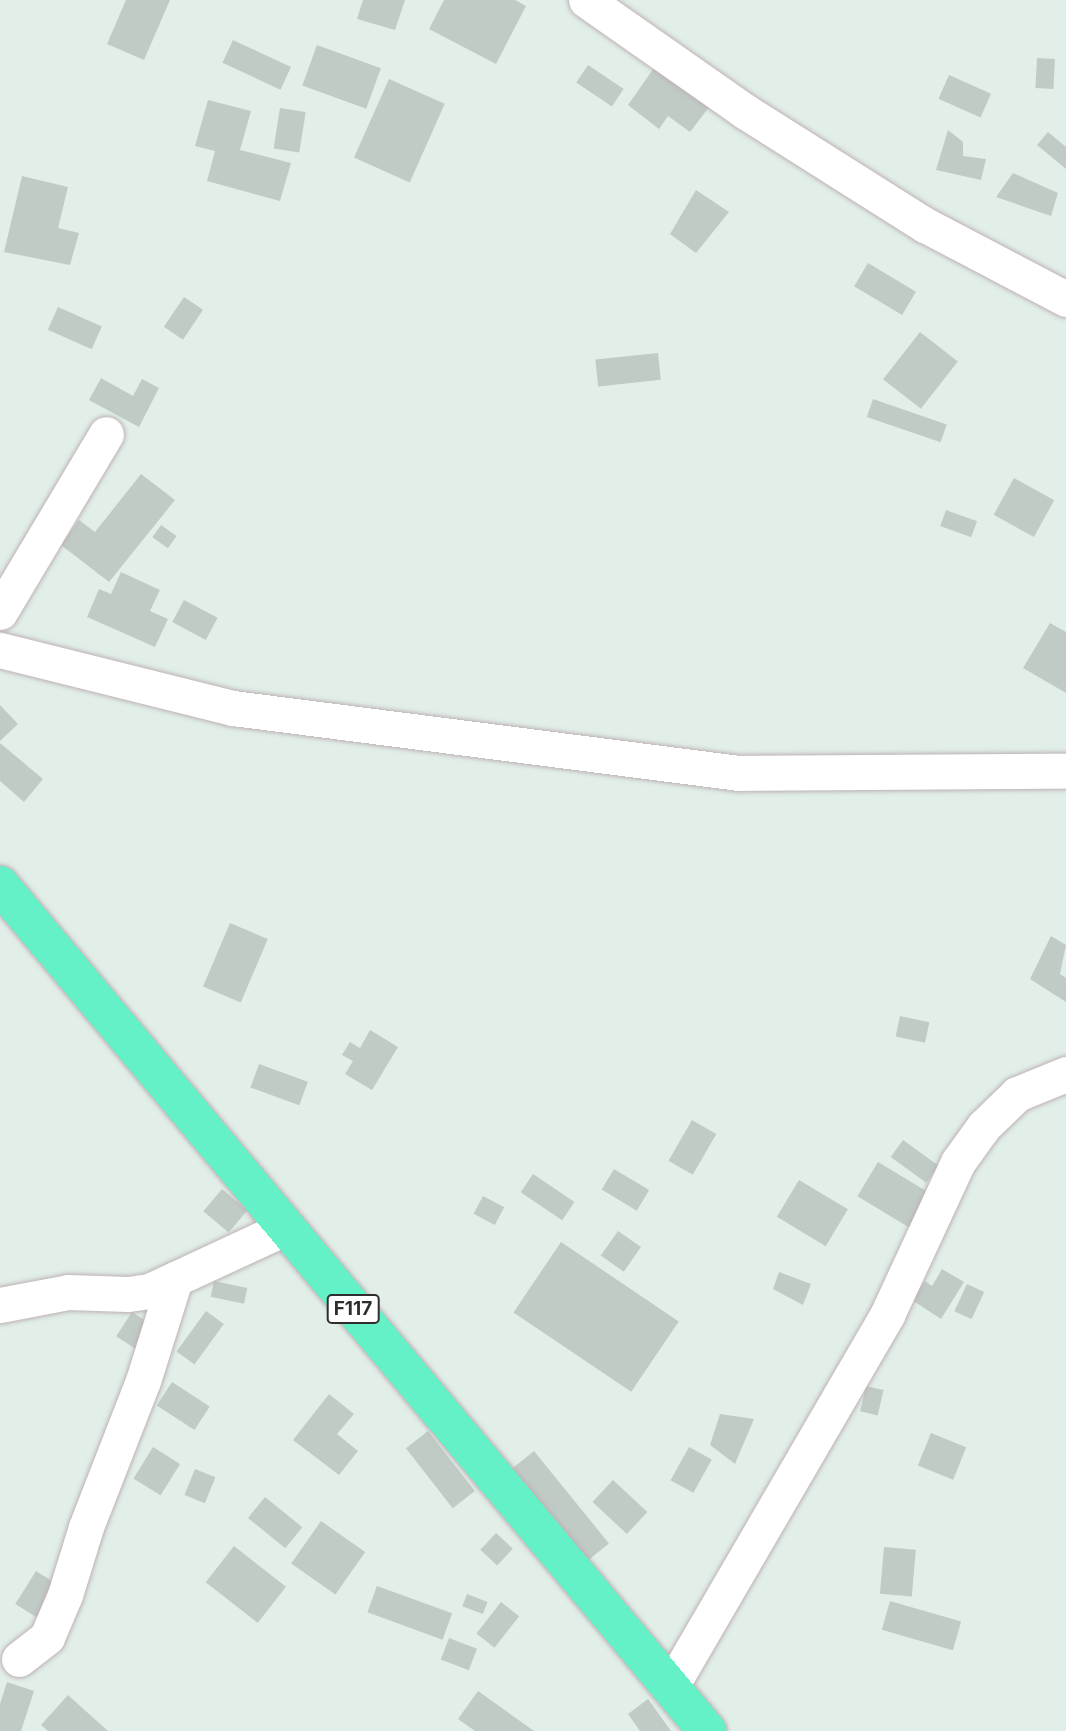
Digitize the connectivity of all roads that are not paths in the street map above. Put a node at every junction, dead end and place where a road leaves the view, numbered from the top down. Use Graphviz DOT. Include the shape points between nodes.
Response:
graph roads {
  1 [pos="586,0"];
  2 [pos="1066,299"];
  3 [pos="106,434"];
  4 [pos="0,612"];
  5 [pos="0,650"];
  6 [pos="1066,771"];
  7 [pos="0,885"];
  8 [pos="1066,1074"];
  9 [pos="285,1228"];
  10 [pos="174,1279"];
  11 [pos="0,1306"];
  12 [pos="19,1659"];
  13 [pos="670,1688"];
  14 [pos="707,1731"];
  1 -- 2 [label="street" via="746,112 925,225"];
  3 -- 4 [label="street"];
  5 -- 6 [label="street" via="233,708 739,773"];
  7 -- 9 [label="main road, F117"];
  8 -- 13 [label="street" via="1017,1094 984,1126 958,1162 887,1315"];
  9 -- 10 [label="street"];
  9 -- 13 [label="main road, F117"];
  10 -- 11 [label="street" via="128,1294 68,1292"];
  10 -- 12 [label="street" via="143,1381 86,1527 65,1595 47,1637"];
  13 -- 14 [label="main road, F117"];
}
